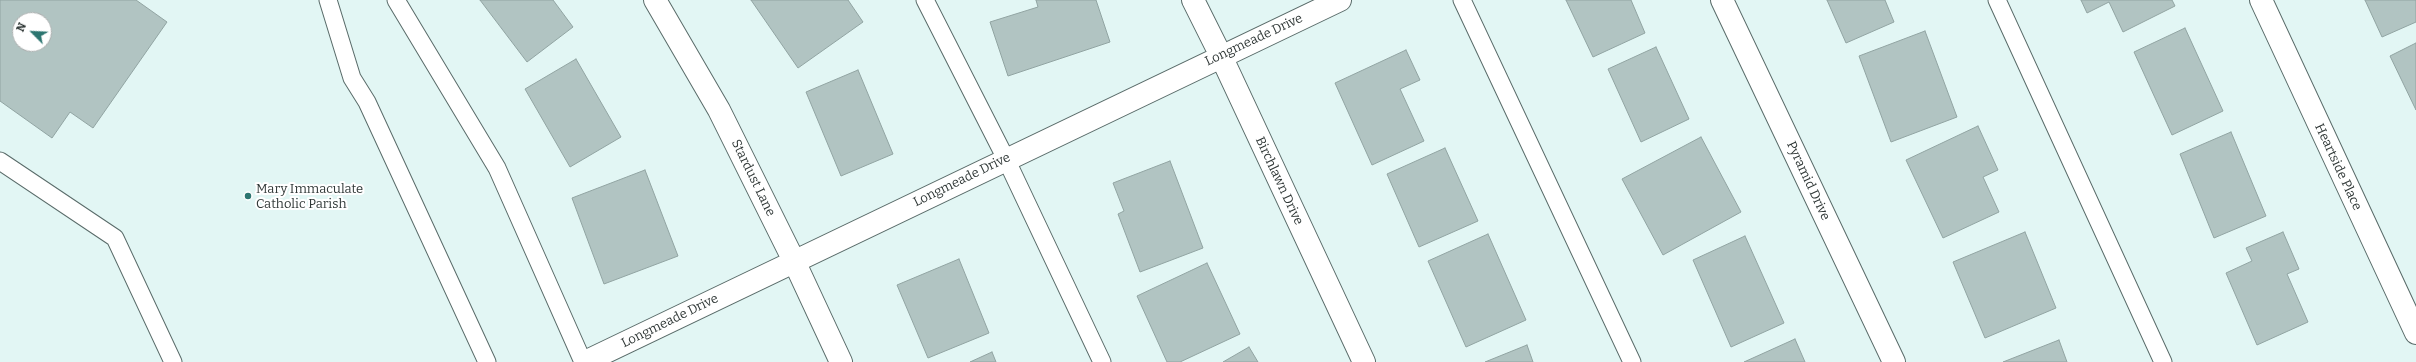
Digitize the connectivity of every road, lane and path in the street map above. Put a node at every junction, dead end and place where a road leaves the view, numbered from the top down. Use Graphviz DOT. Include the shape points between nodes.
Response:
graph roads {
  1 [pos="328,0"];
  2 [pos="396,0"];
  3 [pos="655,0"];
  4 [pos="925,0"];
  5 [pos="1193,0"];
  6 [pos="1340,0"];
  7 [pos="1462,0"];
  8 [pos="1722,0"];
  9 [pos="1997,0"];
  10 [pos="2261,0"];
  11 [pos="1221,56"];
  12 [pos="1006,159"];
  13 [pos="0,160"];
  14 [pos="794,261"];
  15 [pos="2416,334"];
  16 [pos="172,362"];
  17 [pos="487,362"];
  18 [pos="584,362"];
  19 [pos="841,362"];
  20 [pos="1102,362"];
  21 [pos="1364,362"];
  22 [pos="1632,362"];
  23 [pos="1894,362"];
  24 [pos="2163,362"];
  1 -- 17 [label="lane" via="352,78 367,102"];
  2 -- 18 [label="lane" via="497,168"];
  3 -- 14 [label="street, Stardust Lane" via="719,110"];
  4 -- 12 [label="lane"];
  5 -- 11 [label="street, Birchlawn Drive"];
  6 -- 11 [label="street, Longmeade Drive"];
  7 -- 22 [label="lane"];
  8 -- 23 [label="street, Pyramid Drive"];
  9 -- 24 [label="lane"];
  10 -- 15 [label="street, Heartside Place"];
  11 -- 12 [label="street, Longmeade Drive"];
  11 -- 21 [label="street, Birchlawn Drive"];
  12 -- 14 [label="street, Longmeade Drive"];
  12 -- 20 [label="lane"];
  13 -- 16 [label="lane" via="115,238"];
  14 -- 18 [label="street, Longmeade Drive"];
  14 -- 19 [label="street, Stardust Lane"];
}
